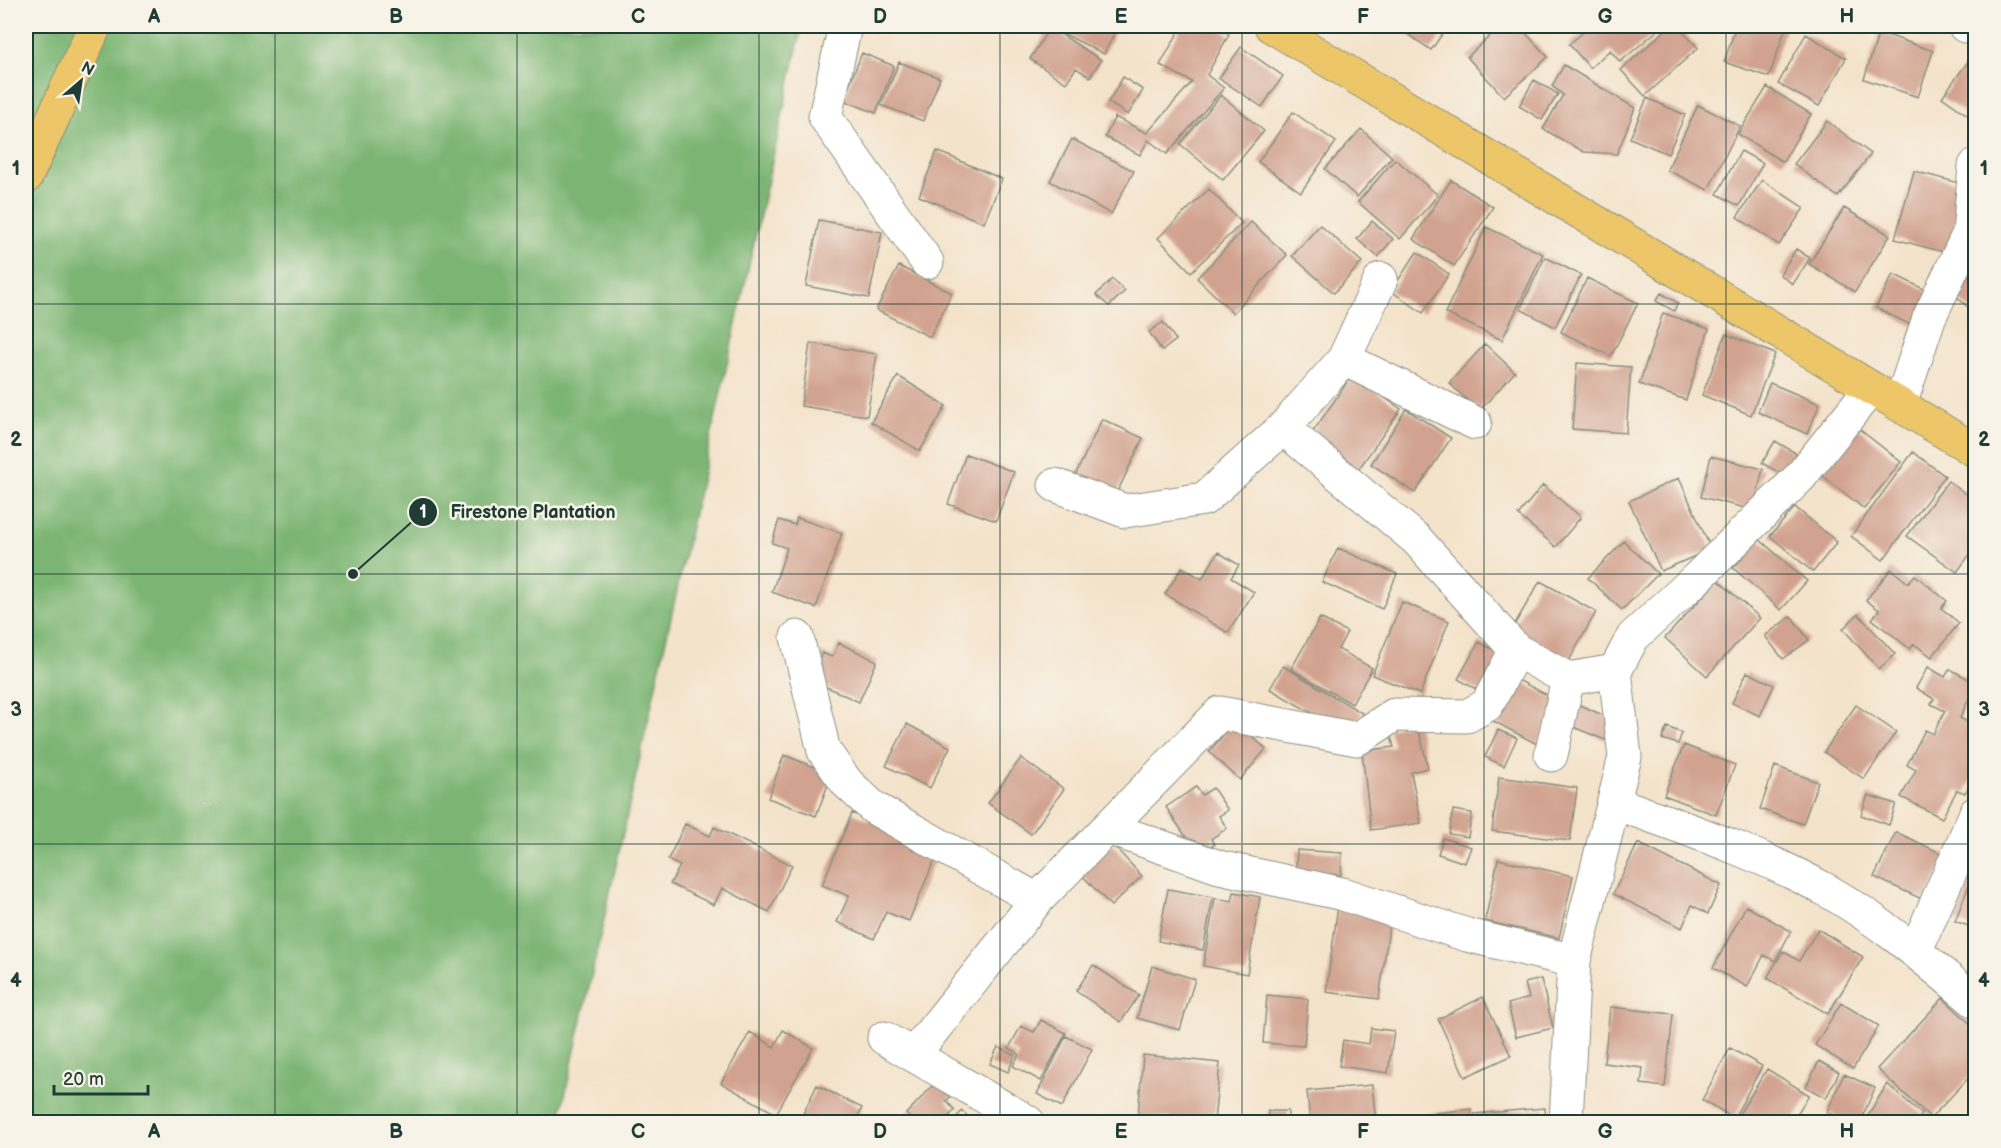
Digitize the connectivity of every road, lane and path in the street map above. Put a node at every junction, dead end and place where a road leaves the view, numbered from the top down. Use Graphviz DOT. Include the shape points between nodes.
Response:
graph roads {
  1 [pos="845,26"];
  2 [pos="1271,26"];
  3 [pos="1965,26"];
  4 [pos="1976,29"];
  5 [pos="90,35"];
  6 [pos="26,177"];
  7 [pos="1974,181"];
  8 [pos="927,262"];
  9 [pos="1381,279"];
  10 [pos="1344,359"];
  11 [pos="1871,388"];
  12 [pos="1900,405"];
  13 [pos="1475,423"];
  14 [pos="1283,428"];
  15 [pos="1976,451"];
  16 [pos="1055,485"];
  17 [pos="797,637"];
  18 [pos="1516,650"];
  19 [pos="1615,671"];
  20 [pos="1568,679"];
  21 [pos="1551,755"];
  22 [pos="1615,802"];
  23 [pos="1976,813"];
  24 [pos="1108,828"];
  25 [pos="1037,900"];
  26 [pos="1915,952"];
  27 [pos="1574,961"];
  28 [pos="1976,1002"];
  29 [pos="884,1038"];
  30 [pos="913,1055"];
  31 [pos="1028,1122"];
  32 [pos="1566,1122"];
  1 -- 8 [label="street" via="825,117"];
  2 -- 11 [label="main road"];
  3 -- 4 [label="street"];
  5 -- 6 [label="main road"];
  7 -- 12 [label="street" via="1969,233 1929,318"];
  9 -- 10 [label="street"];
  10 -- 13 [label="street"];
  10 -- 14 [label="street"];
  11 -- 12 [label="main road"];
  11 -- 19 [label="street" via="1800,477 1633,637"];
  12 -- 15 [label="main road"];
  14 -- 16 [label="street" via="1204,500 1125,512"];
  14 -- 18 [label="street" via="1416,539"];
  17 -- 25 [label="street" via="824,751 847,783 874,808"];
  18 -- 20 [label="street"];
  18 -- 24 [label="street" via="1487,705 1467,716 1394,716 1357,739 1220,713"];
  19 -- 20 [label="street"];
  19 -- 22 [label="street" via="1625,757"];
  20 -- 21 [label="street"];
  22 -- 26 [label="street" via="1763,859 1827,891"];
  22 -- 27 [label="street"];
  23 -- 26 [label="street"];
  24 -- 25 [label="street"];
  24 -- 27 [label="street" via="1219,867 1343,894 1467,935"];
  25 -- 30 [label="street"];
  26 -- 28 [label="street"];
  27 -- 32 [label="street"];
  29 -- 30 [label="street"];
  30 -- 31 [label="street"];
}
